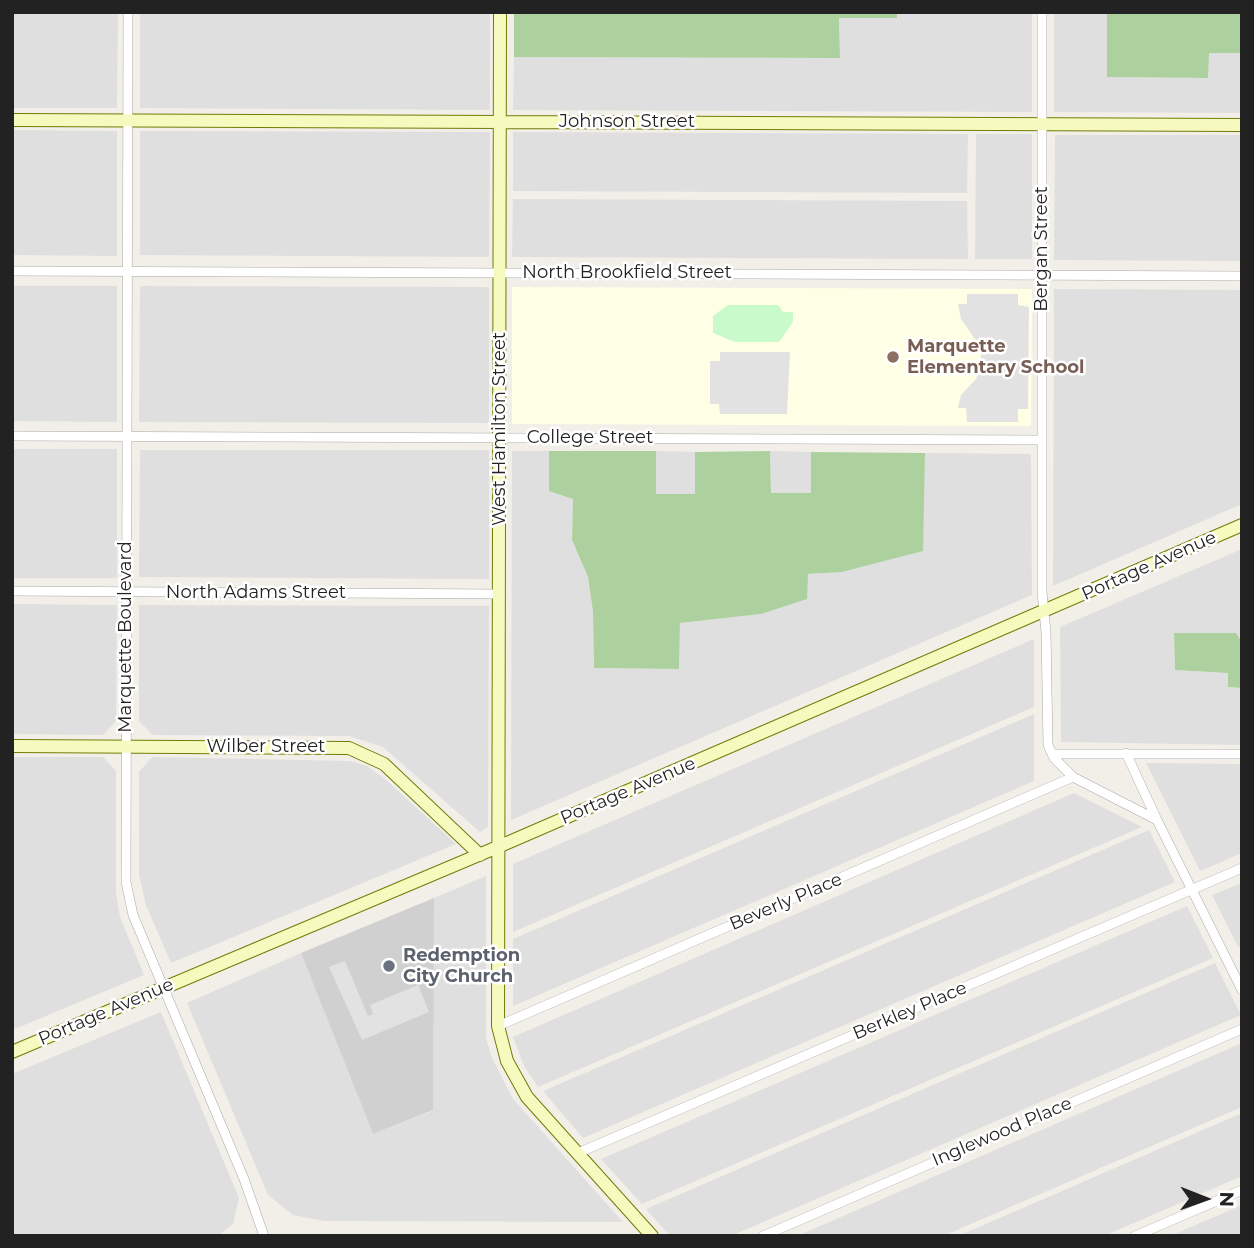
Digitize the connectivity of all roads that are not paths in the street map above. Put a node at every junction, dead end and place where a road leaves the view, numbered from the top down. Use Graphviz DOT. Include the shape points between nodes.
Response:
graph roads {
  1 [pos="128,12"];
  2 [pos="500,12"];
  3 [pos="1042,12"];
  4 [pos="12,120"];
  5 [pos="128,120"];
  6 [pos="499,121"];
  7 [pos="1042,124"];
  8 [pos="1242,125"];
  9 [pos="12,271"];
  10 [pos="128,271"];
  11 [pos="500,272"];
  12 [pos="1042,275"];
  13 [pos="1242,276"];
  14 [pos="12,436"];
  15 [pos="126,436"];
  16 [pos="500,437"];
  17 [pos="1041,440"];
  18 [pos="1242,525"];
  19 [pos="12,591"];
  20 [pos="127,592"];
  21 [pos="500,594"];
  22 [pos="1044,612"];
  23 [pos="12,746"];
  24 [pos="126,747"];
  25 [pos="1052,754"];
  26 [pos="1126,754"];
  27 [pos="1242,754"];
  28 [pos="1073,776"];
  29 [pos="1157,820"];
  30 [pos="500,846"];
  31 [pos="480,855"];
  32 [pos="1242,868"];
  33 [pos="1191,888"];
  34 [pos="164,988"];
  35 [pos="1242,990"];
  36 [pos="498,1026"];
  37 [pos="1242,1028"];
  38 [pos="12,1052"];
  39 [pos="578,1153"];
  40 [pos="1242,1190"];
  41 [pos="264,1236"];
  42 [pos="652,1236"];
  43 [pos="763,1236"];
  44 [pos="1135,1236"];
  1 -- 5 [label="street, Marquette Boulevard"];
  2 -- 6 [label="street, West Hamilton Street"];
  3 -- 7 [label="street, Bergan Street"];
  4 -- 5 [label="street, Johnson Street"];
  5 -- 6 [label="street, Johnson Street"];
  5 -- 10 [label="street, Marquette Boulevard"];
  6 -- 7 [label="street, Johnson Street"];
  6 -- 11 [label="street, West Hamilton Street"];
  7 -- 8 [label="street, Johnson Street"];
  7 -- 12 [label="street, Bergan Street"];
  9 -- 10 [label="street, North Brookfield Street"];
  10 -- 11 [label="street, North Brookfield Street"];
  10 -- 15 [label="street, Marquette Boulevard"];
  11 -- 12 [label="street, North Brookfield Street"];
  11 -- 16 [label="street, West Hamilton Street"];
  12 -- 13 [label="street, North Brookfield Street"];
  12 -- 17 [label="street, Bergan Street"];
  14 -- 15 [label="street, College Street"];
  15 -- 16 [label="street, College Street"];
  15 -- 20 [label="street, Marquette Boulevard"];
  16 -- 17 [label="street, College Street"];
  16 -- 21 [label="street, West Hamilton Street"];
  17 -- 22 [label="street, Bergan Street"];
  18 -- 22 [label="street, Portage Avenue"];
  19 -- 20 [label="street, North Adams Street"];
  20 -- 21 [label="street, North Adams Street"];
  20 -- 24 [label="street, Marquette Boulevard"];
  21 -- 30 [label="street, West Hamilton Street"];
  22 -- 25 [label="street, Bergan Street" via="1046,736"];
  22 -- 30 [label="street, Portage Avenue"];
  23 -- 24 [label="street, Wilber Street"];
  24 -- 31 [label="street, Wilber Street" via="337,747 361,751 384,764"];
  24 -- 34 [label="street, Marquette Boulevard" via="129,899"];
  25 -- 26 [label="street"];
  25 -- 28 [label="street"];
  26 -- 27 [label="street"];
  26 -- 29 [label="street"];
  28 -- 29 [label="street"];
  28 -- 36 [label="street, Beverly Place"];
  29 -- 33 [label="street"];
  30 -- 31 [label="street, Portage Avenue"];
  30 -- 36 [label="street, West Hamilton Street"];
  31 -- 34 [label="street, Portage Avenue"];
  32 -- 33 [label="street, Berkley Place"];
  33 -- 35 [label="street"];
  33 -- 39 [label="street, Berkley Place"];
  34 -- 38 [label="street, Portage Avenue"];
  34 -- 41 [label="street, Marquette Boulevard"];
  36 -- 39 [label="street, West Hamilton Street" via="507,1061 521,1087"];
  37 -- 43 [label="street, Inglewood Place"];
  39 -- 42 [label="street, West Hamilton Street"];
  40 -- 44 [label="street"];
}
